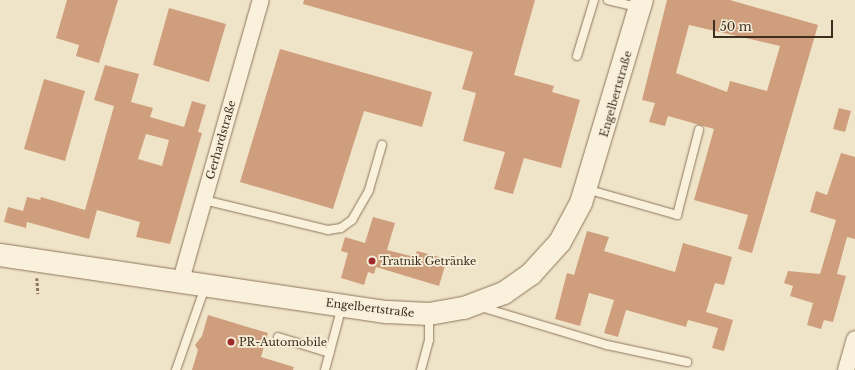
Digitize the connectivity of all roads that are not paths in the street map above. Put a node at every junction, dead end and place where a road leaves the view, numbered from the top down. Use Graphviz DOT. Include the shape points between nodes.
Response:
graph roads {
  1 [pos="261,0"];
  2 [pos="594,0"];
  3 [pos="608,0"];
  4 [pos="641,4"];
  5 [pos="578,56"];
  6 [pos="700,130"];
  7 [pos="382,145"];
  8 [pos="586,189"];
  9 [pos="204,200"];
  10 [pos="0,255"];
  11 [pos="181,280"];
  12 [pos="206,284"];
  13 [pos="473,304"];
  14 [pos="342,305"];
  15 [pos="430,314"];
  16 [pos="278,338"];
  17 [pos="855,339"];
  18 [pos="330,353"];
  19 [pos="687,362"];
  20 [pos="176,370"];
  21 [pos="325,370"];
  22 [pos="421,370"];
  23 [pos="846,370"];
  1 -- 9 [label="street, Gerhardstraße"];
  2 -- 5 [label="lane"];
  3 -- 4 [label="lane"];
  4 -- 8 [label="street, Engelbertstraße"];
  6 -- 8 [label="lane" via="677,215"];
  7 -- 9 [label="lane" via="369,190 352,220 342,228 328,230"];
  8 -- 13 [label="street, Engelbertstraße" via="560,242 530,274 504,293"];
  9 -- 11 [label="street, Gerhardstraße"];
  10 -- 11 [label="street, Engelbertstraße"];
  11 -- 12 [label="street, Engelbertstraße"];
  12 -- 14 [label="street, Engelbertstraße"];
  12 -- 20 [label="lane"];
  13 -- 15 [label="street, Engelbertstraße"];
  13 -- 19 [label="lane" via="607,345"];
  14 -- 15 [label="street, Engelbertstraße"];
  14 -- 18 [label="lane"];
  15 -- 22 [label="lane" via="429,340"];
  16 -- 18 [label="lane"];
  17 -- 23 [label="street"];
  18 -- 21 [label="lane"];
}
